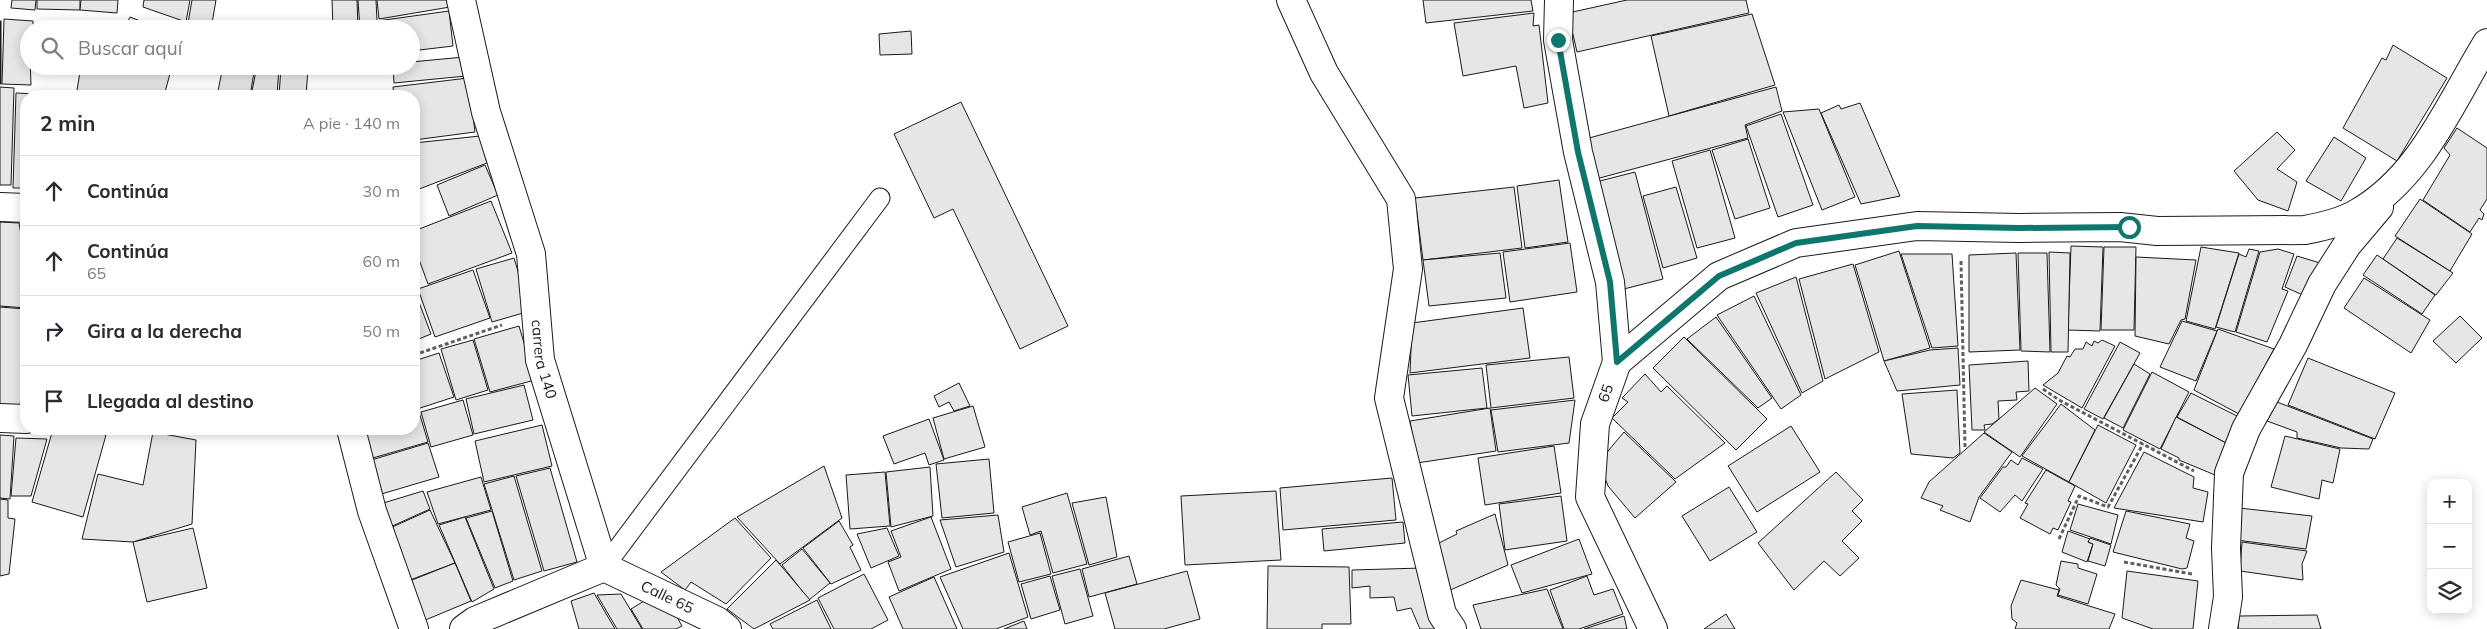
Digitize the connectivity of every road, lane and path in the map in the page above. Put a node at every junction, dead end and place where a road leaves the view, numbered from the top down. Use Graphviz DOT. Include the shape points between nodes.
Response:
graph roads {
  1 [pos="461,0"];
  2 [pos="1291,0"];
  3 [pos="1558,0"];
  4 [pos="2487,43"];
  5 [pos="2398,184"];
  6 [pos="880,198"];
  7 [pos="0,207"];
  8 [pos="20,208"];
  9 [pos="1960,226"];
  10 [pos="536,314"];
  11 [pos="420,353"];
  12 [pos="1617,362"];
  13 [pos="2043,389"];
  14 [pos="0,418"];
  15 [pos="20,419"];
  16 [pos="353,435"];
  17 [pos="2143,444"];
  18 [pos="1965,447"];
  19 [pos="2229,488"];
  20 [pos="2059,539"];
  21 [pos="2124,562"];
  22 [pos="604,567"];
  23 [pos="2227,577"];
  24 [pos="414,629"];
  25 [pos="464,629"];
  26 [pos="728,629"];
  27 [pos="1452,629"];
  28 [pos="1653,629"];
  29 [pos="2223,629"];
  1 -- 10 [label="street, carrera 140" via="486,112 531,254"];
  2 -- 27 [label="street" via="1324,73 1400,199 1408,269 1389,398 1442,614"];
  3 -- 12 [label="street" via="1558,40 1578,152 1610,282"];
  4 -- 5 [label="street" via="2440,126"];
  5 -- 9 [label="street" via="2356,214 2305,230 2158,231 2120,227"];
  5 -- 19 [label="street" via="2347,245 2322,284 2293,345 2246,429 2229,473"];
  6 -- 22 [label="lane"];
  7 -- 8 [label="street"];
  9 -- 12 [label="street" via="1917,226 1796,243 1719,276"];
  9 -- 18 [label="path"];
  10 -- 11 [label="path"];
  10 -- 22 [label="street, carrera 140" via="540,360"];
  12 -- 28 [label="street, 65" via="1595,424 1590,498"];
  13 -- 17 [label="path"];
  14 -- 15 [label="street"];
  16 -- 24 [label="street" via="372,511"];
  17 -- 19 [label="path"];
  17 -- 20 [label="path" via="2108,507 2079,496"];
  19 -- 23 [label="street"];
  21 -- 23 [label="path" via="2174,572"];
  22 -- 25 [label="street" via="475,621"];
  22 -- 26 [label="street, Calle 65"];
  23 -- 29 [label="street" via="2228,597"];
}
